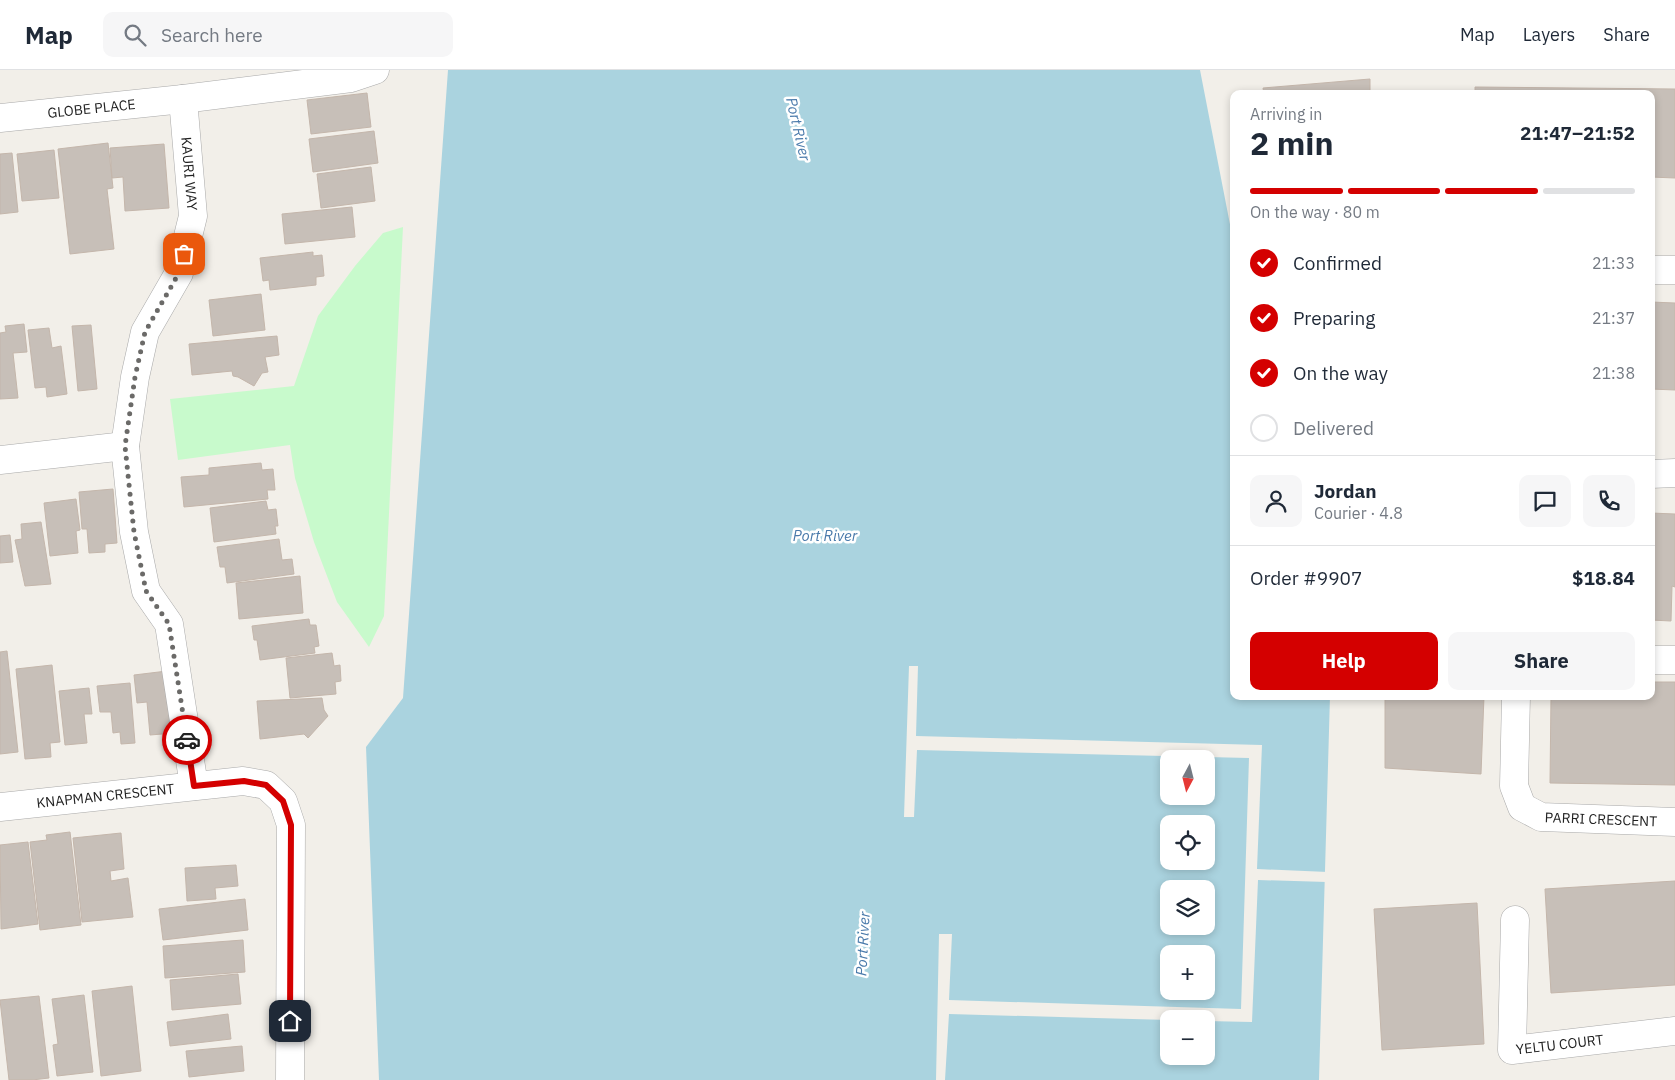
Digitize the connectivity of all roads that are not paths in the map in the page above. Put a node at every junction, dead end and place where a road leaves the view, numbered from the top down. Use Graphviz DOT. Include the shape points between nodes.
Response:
graph roads {
  1 [pos="375,70"];
  2 [pos="184,99"];
  3 [pos="0,118"];
  4 [pos="1655,270"];
  5 [pos="1675,270"];
  6 [pos="125,446"];
  7 [pos="0,460"];
  8 [pos="1675,473"];
  9 [pos="1655,474"];
  10 [pos="1655,660"];
  11 [pos="1675,660"];
  12 [pos="1516,700"];
  13 [pos="194,786"];
  14 [pos="0,807"];
  15 [pos="1675,822"];
  16 [pos="1515,920"];
  17 [pos="1675,1031"];
  18 [pos="290,1080"];
  1 -- 2 [label="street, GLOBE PLACE" via="351,78"];
  2 -- 3 [label="street, GLOBE PLACE"];
  2 -- 6 [label="street, KAURI WAY" via="193,216 179,273 145,332"];
  4 -- 5 [label="street"];
  6 -- 7 [label="street"];
  6 -- 13 [label="street, KAURI WAY" via="134,532 144,582 146,591 169,624"];
  8 -- 9 [label="street"];
  10 -- 11 [label="street"];
  12 -- 15 [label="street, PARRI CRESCENT" via="1514,786 1522,808 1541,817"];
  13 -- 14 [label="street, KNAPMAN CRESCENT"];
  13 -- 18 [label="street, KNAPMAN CRESCENT" via="244,781 266,785 283,801 291,825"];
  16 -- 17 [label="street, YELTU COURT" via="1512,1050"];
}
